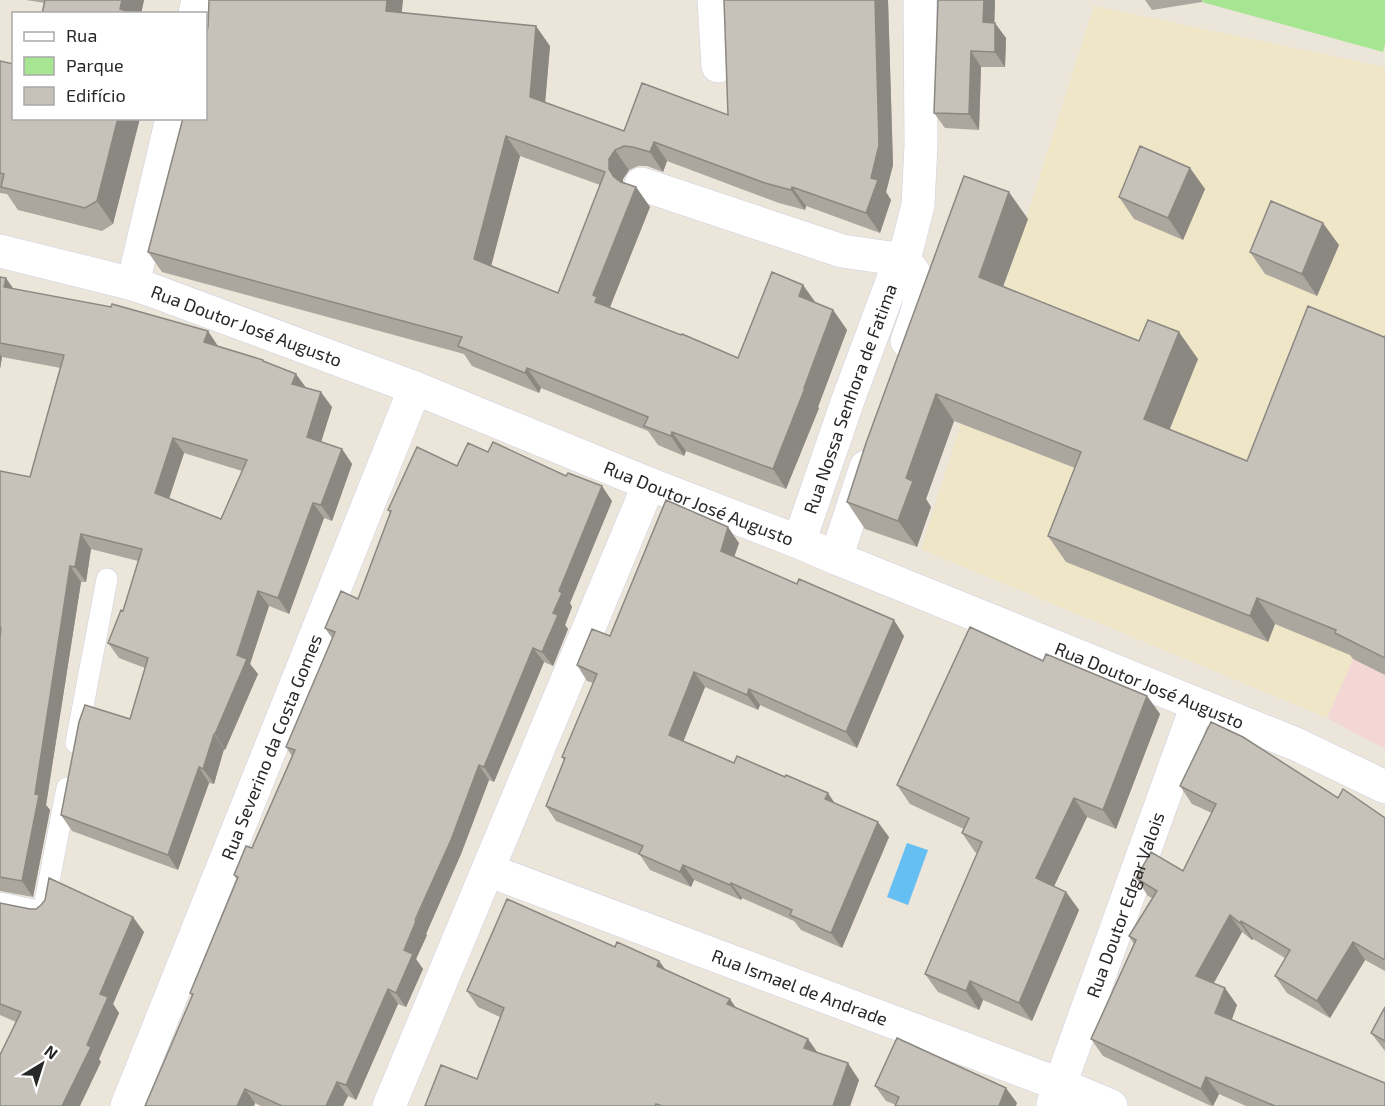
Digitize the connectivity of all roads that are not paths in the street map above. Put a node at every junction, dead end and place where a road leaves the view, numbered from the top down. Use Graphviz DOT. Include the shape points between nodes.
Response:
graph roads {
  1 [pos="714,0"];
  2 [pos="920,0"];
  3 [pos="718,66"];
  4 [pos="172,120"];
  5 [pos="641,184"];
  6 [pos="0,251"];
  7 [pos="904,260"];
  8 [pos="133,284"];
  9 [pos="898,369"];
  10 [pos="415,388"];
  11 [pos="876,436"];
  12 [pos="649,484"];
  13 [pos="799,542"];
  14 [pos="836,558"];
  15 [pos="107,579"];
  16 [pos="1197,705"];
  17 [pos="1385,787"];
  18 [pos="488,870"];
  19 [pos="0,903"];
  20 [pos="1057,1095"];
  21 [pos="127,1106"];
  22 [pos="389,1106"];
  23 [pos="1111,1106"];
  1 -- 3 [label="street"];
  2 -- 7 [label="street, Rua Nossa Senhora de Fatima" via="918,205"];
  4 -- 8 [label="street"];
  5 -- 7 [label="street" via="843,251"];
  6 -- 8 [label="street, Rua Doutor José Augusto"];
  7 -- 9 [label="street, Rua Nossa Senhora de Fatima" via="918,279 921,292"];
  7 -- 13 [label="street, Rua Nossa Senhora de Fatima" via="856,378"];
  8 -- 10 [label="street, Rua Doutor José Augusto"];
  10 -- 12 [label="street, Rua Doutor José Augusto"];
  10 -- 21 [label="street, Rua Severino da Costa Gomes"];
  11 -- 14 [label="street, Rua Nossa Senhora de Fatima"];
  12 -- 13 [label="street, Rua Doutor José Augusto"];
  12 -- 18 [label="street"];
  13 -- 14 [label="street, Rua Doutor José Augusto"];
  14 -- 16 [label="street, Rua Doutor José Augusto"];
  15 -- 19 [label="lane" via="44,912"];
  16 -- 17 [label="street, Rua Doutor José Augusto" via="1298,745"];
  16 -- 20 [label="street, Rua Doutor Edgar Valois"];
  18 -- 20 [label="street, Rua Ismael de Andrade"];
  18 -- 22 [label="street"];
  20 -- 23 [label="street, Rua Ismael de Andrade"];
}
